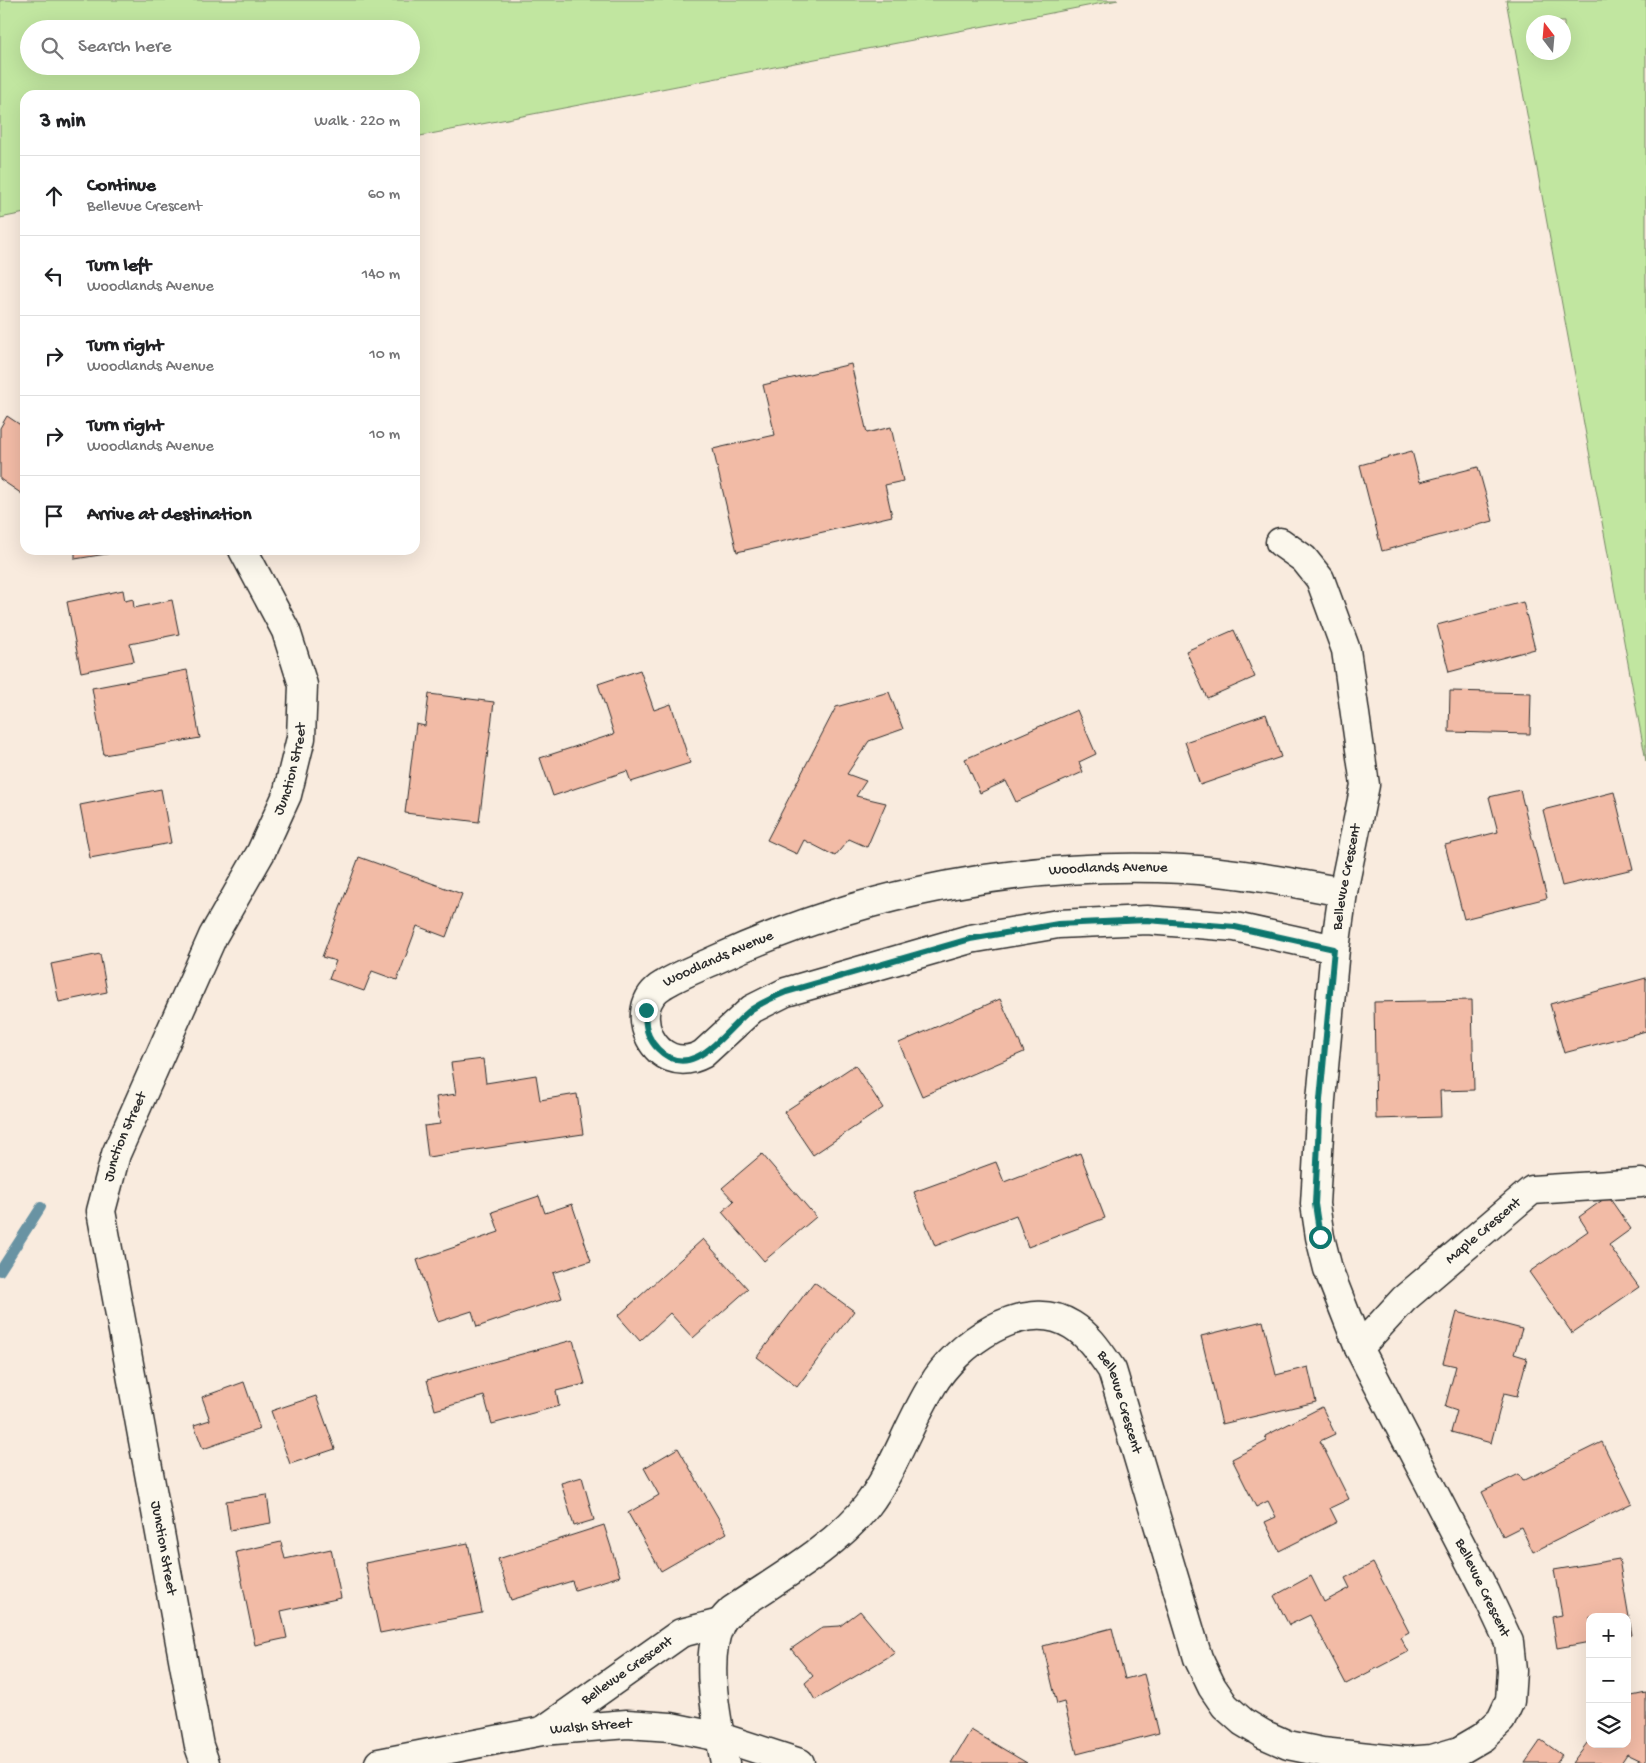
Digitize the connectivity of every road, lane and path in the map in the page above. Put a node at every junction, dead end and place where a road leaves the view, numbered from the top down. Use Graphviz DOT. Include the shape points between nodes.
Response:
graph roads {
  1 [pos="1280,542"];
  2 [pos="246,555"];
  3 [pos="1343,892"];
  4 [pos="1334,949"];
  5 [pos="1641,1184"];
  6 [pos="1359,1348"];
  7 [pos="720,1623"];
  8 [pos="542,1731"];
  9 [pos="723,1750"];
  10 [pos="205,1763"];
  11 [pos="379,1763"];
  12 [pos="800,1763"];
  1 -- 3 [label="street, Bellevue Crescent" via="1304,559 1320,580 1346,650 1365,785"];
  2 -- 10 [label="street, Junction Street" via="286,631 303,685 301,738 287,795 261,852 209,945 116,1154 101,1211 199,1746"];
  3 -- 4 [label="street, Bellevue Crescent"];
  3 -- 4 [label="street, Woodlands Avenue" via="1260,877 1184,869 1109,867 1053,870 960,882 856,906 737,950 661,985 648,1003 645,1024 649,1038 663,1054 678,1061 694,1059 752,1009 786,992 970,939 1058,924 1147,920 1235,927"];
  4 -- 6 [label="street, Bellevue Crescent" via="1320,1100 1315,1204 1328,1269"];
  5 -- 6 [label="street, Maple Crescent" via="1532,1190 1404,1299"];
  6 -- 7 [label="street, Bellevue Crescent" via="1509,1642 1512,1671 1510,1701 1502,1720 1484,1737 1459,1751 1432,1759 1406,1761 1322,1752 1288,1745 1263,1734 1225,1706 1198,1658 1112,1370 1093,1342 1070,1324 1048,1317 1024,1317 1002,1324 977,1338 952,1359 932,1384 868,1504 852,1523 836,1538 732,1610"];
  7 -- 8 [label="street, Bellevue Crescent" via="681,1633"];
  7 -- 9 [label="street" via="712,1652"];
  8 -- 9 [label="street, Walsh Street" via="627,1724 671,1727"];
  8 -- 11 [label="street, Walsh Street"];
  9 -- 12 [label="street, Walsh Street"];
}
